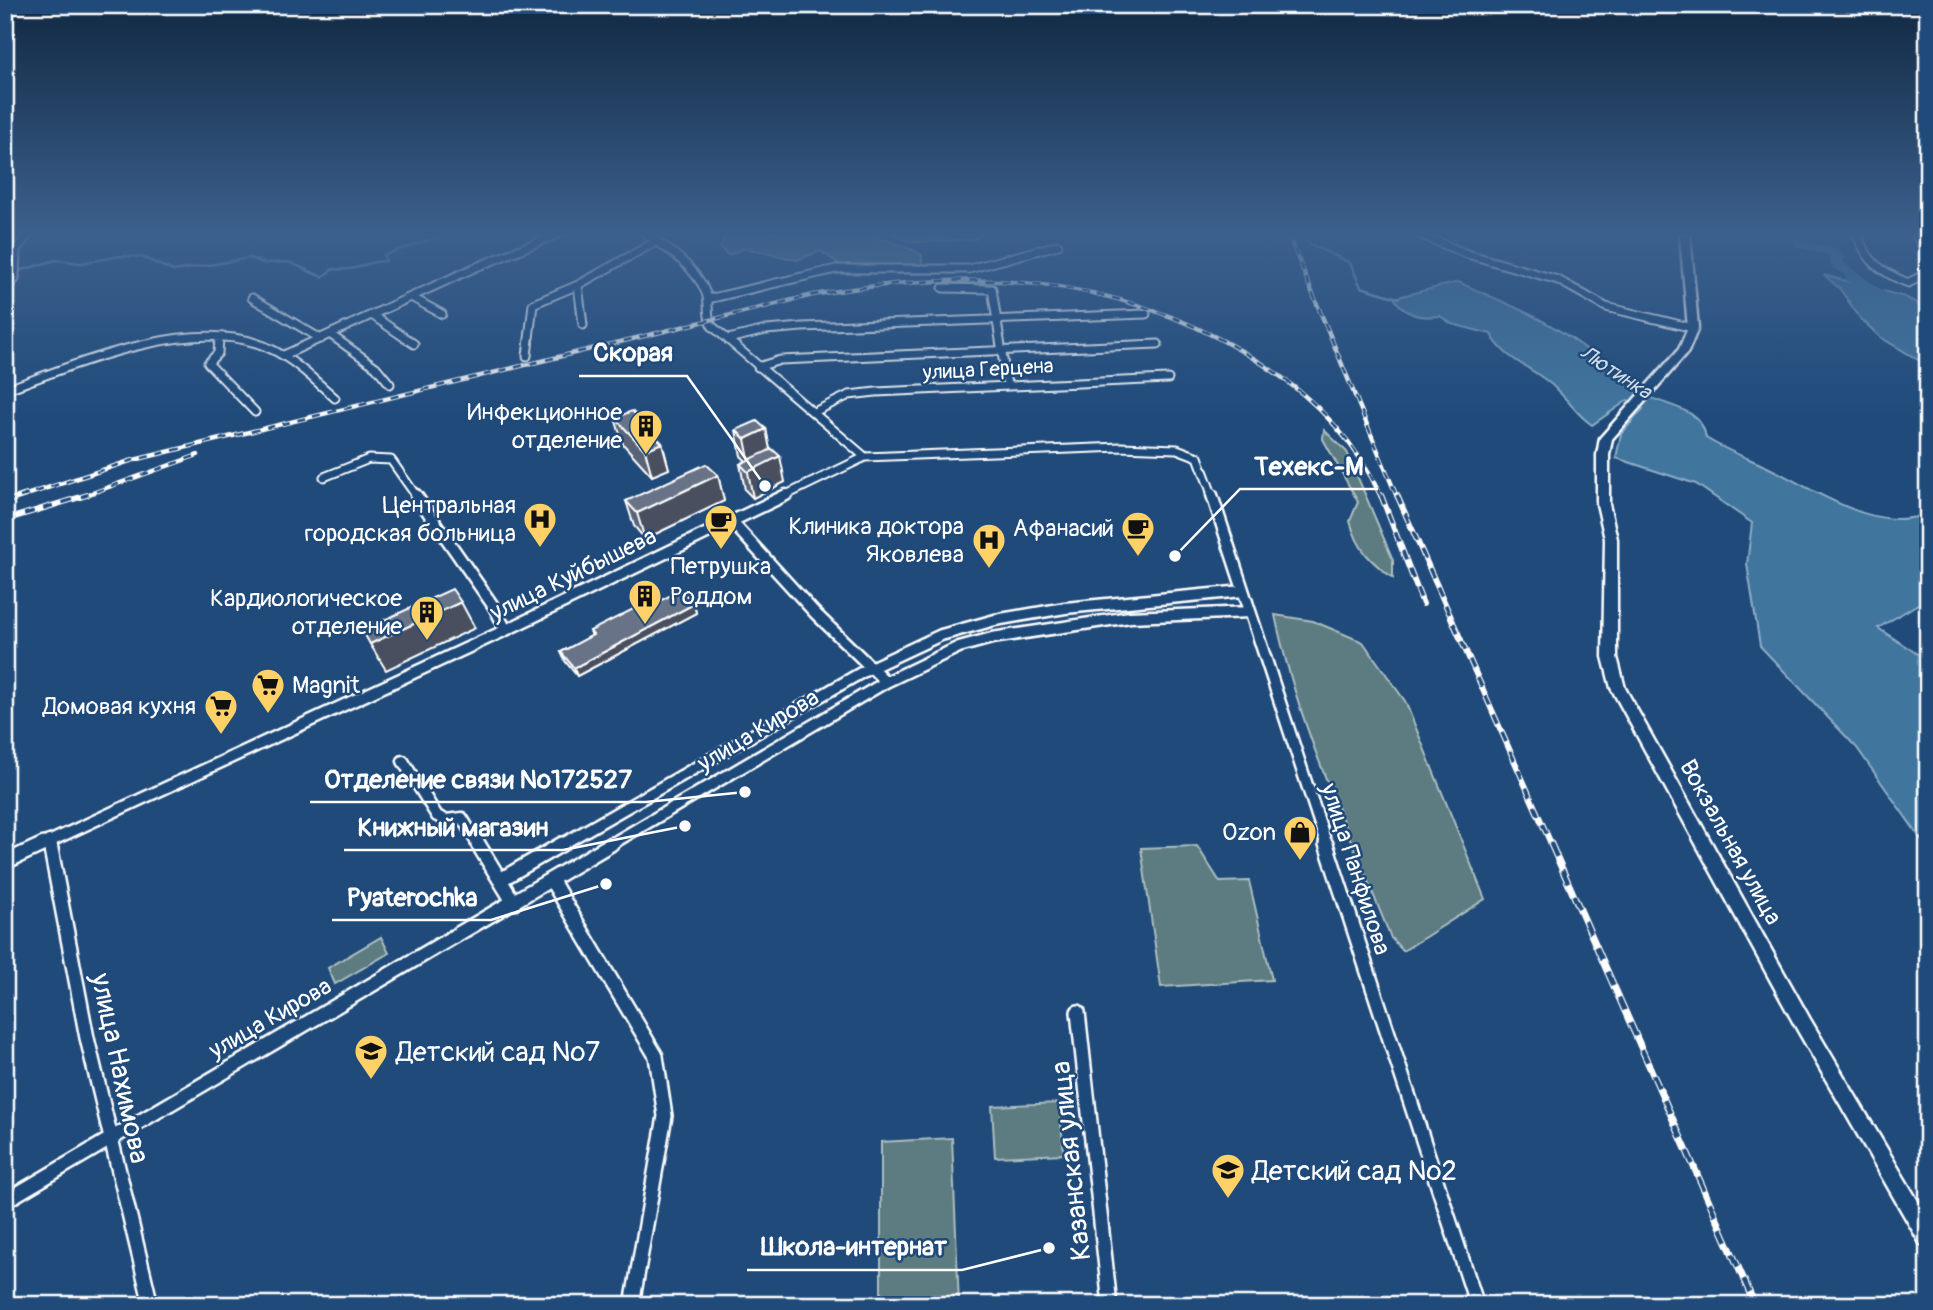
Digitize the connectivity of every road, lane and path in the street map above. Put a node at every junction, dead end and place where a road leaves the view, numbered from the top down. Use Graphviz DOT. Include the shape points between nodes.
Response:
graph roads {
  1 [pos="415,295"];
  2 [pos="554,295"];
  3 [pos="579,295"];
  4 [pos="707,295"];
  5 [pos="724,295"];
  6 [pos="993,295"];
  7 [pos="1585,295"];
  8 [pos="1690,295"];
  9 [pos="411,297"];
  10 [pos="252,298"];
  11 [pos="708,299"];
  12 [pos="442,314"];
  13 [pos="1146,314"];
  14 [pos="372,315"];
  15 [pos="997,320"];
  16 [pos="583,325"];
  17 [pos="1693,328"];
  18 [pos="331,335"];
  19 [pos="219,338"];
  20 [pos="321,339"];
  21 [pos="728,339"];
  22 [pos="414,344"];
  23 [pos="1158,344"];
  24 [pos="1001,352"];
  25 [pos="284,355"];
  26 [pos="527,356"];
  27 [pos="758,367"];
  28 [pos="1168,379"];
  29 [pos="390,384"];
  30 [pos="1007,385"];
  31 [pos="5,390"];
  32 [pos="335,398"];
  33 [pos="256,412"];
  34 [pos="814,412"];
  35 [pos="1188,452"];
  36 [pos="865,457"];
  37 [pos="324,477"];
  38 [pos="731,521"];
  39 [pos="1243,592"];
  40 [pos="1250,612"];
  41 [pos="506,630"];
  42 [pos="870,669"];
  43 [pos="886,682"];
  44 [pos="403,761"];
  45 [pos="49,841"];
  46 [pos="5,862"];
  47 [pos="500,880"];
  48 [pos="552,881"];
  49 [pos="514,903"];
  50 [pos="1078,1012"];
  51 [pos="110,1138"];
  52 [pos="5,1200"];
  53 [pos="1928,1238"];
  54 [pos="151,1305"];
  55 [pos="632,1305"];
  56 [pos="1110,1305"];
  57 [pos="1477,1305"];
  1 -- 9 [label="street"];
  2 -- 26 [label="street" via="533,304"];
  3 -- 16 [label="street"];
  4 -- 11 [label="street"];
  5 -- 11 [label="street"];
  6 -- 15 [label="street"];
  7 -- 17 [label="street" via="1606,307"];
  8 -- 17 [label="main road"];
  9 -- 12 [label="street"];
  9 -- 14 [label="street"];
  10 -- 20 [label="street"];
  11 -- 21 [label="street" via="708,321"];
  13 -- 15 [label="street"];
  14 -- 18 [label="street"];
  14 -- 22 [label="street"];
  15 -- 21 [label="street" via="802,327"];
  15 -- 24 [label="street"];
  17 -- 53 [label="main road, Вокзальная улица" via="1684,350 1606,438 1603,504 1611,539 1609,657 1618,688"];
  18 -- 20 [label="street"];
  18 -- 29 [label="street" via="376,367"];
  19 -- 25 [label="street" via="245,340"];
  19 -- 31 [label="street" via="141,344"];
  19 -- 33 [label="street" via="218,353 208,363"];
  20 -- 25 [label="street"];
  21 -- 27 [label="street"];
  23 -- 24 [label="street"];
  24 -- 27 [label="street" via="780,360"];
  24 -- 30 [label="street"];
  25 -- 32 [label="street"];
  27 -- 34 [label="street"];
  28 -- 30 [label="street, улица Герцена"];
  30 -- 34 [label="street, улица Герцена" via="849,395"];
  34 -- 36 [label="street"];
  35 -- 36 [label="street, улица Куйбышева" via="1121,447"];
  35 -- 39 [label="street, улица Панфилова" via="1198,457"];
  36 -- 38 [label="street, улица Куйбышева"];
  37 -- 41 [label="street" via="369,459 391,460"];
  38 -- 41 [label="street, улица Куйбышева"];
  38 -- 42 [label="street"];
  39 -- 40 [label="street, улица Панфилова"];
  39 -- 42 [label="street, улица Кирова" via="1126,599 1038,612 949,633"];
  40 -- 43 [label="street, улица Кирова" via="1118,619 992,638 959,647"];
  40 -- 57 [label="street, улица Панфилова"];
  41 -- 45 [label="street, улица Куйбышева"];
  42 -- 43 [label="street"];
  42 -- 47 [label="street, улица Кирова"];
  43 -- 48 [label="street, улица Кирова"];
  44 -- 47 [label="street" via="437,816 462,818"];
  45 -- 46 [label="street, улица Куйбышева"];
  45 -- 51 [label="street, улица Нахимова"];
  47 -- 49 [label="street"];
  48 -- 49 [label="street, улица Кирова"];
  48 -- 55 [label="street" via="656,1056 665,1116"];
  49 -- 51 [label="street, улица Кирова"];
  50 -- 56 [label="street, Казанская улица"];
  51 -- 52 [label="street, улица Кирова"];
  51 -- 54 [label="street, улица Нахимова"];
}
